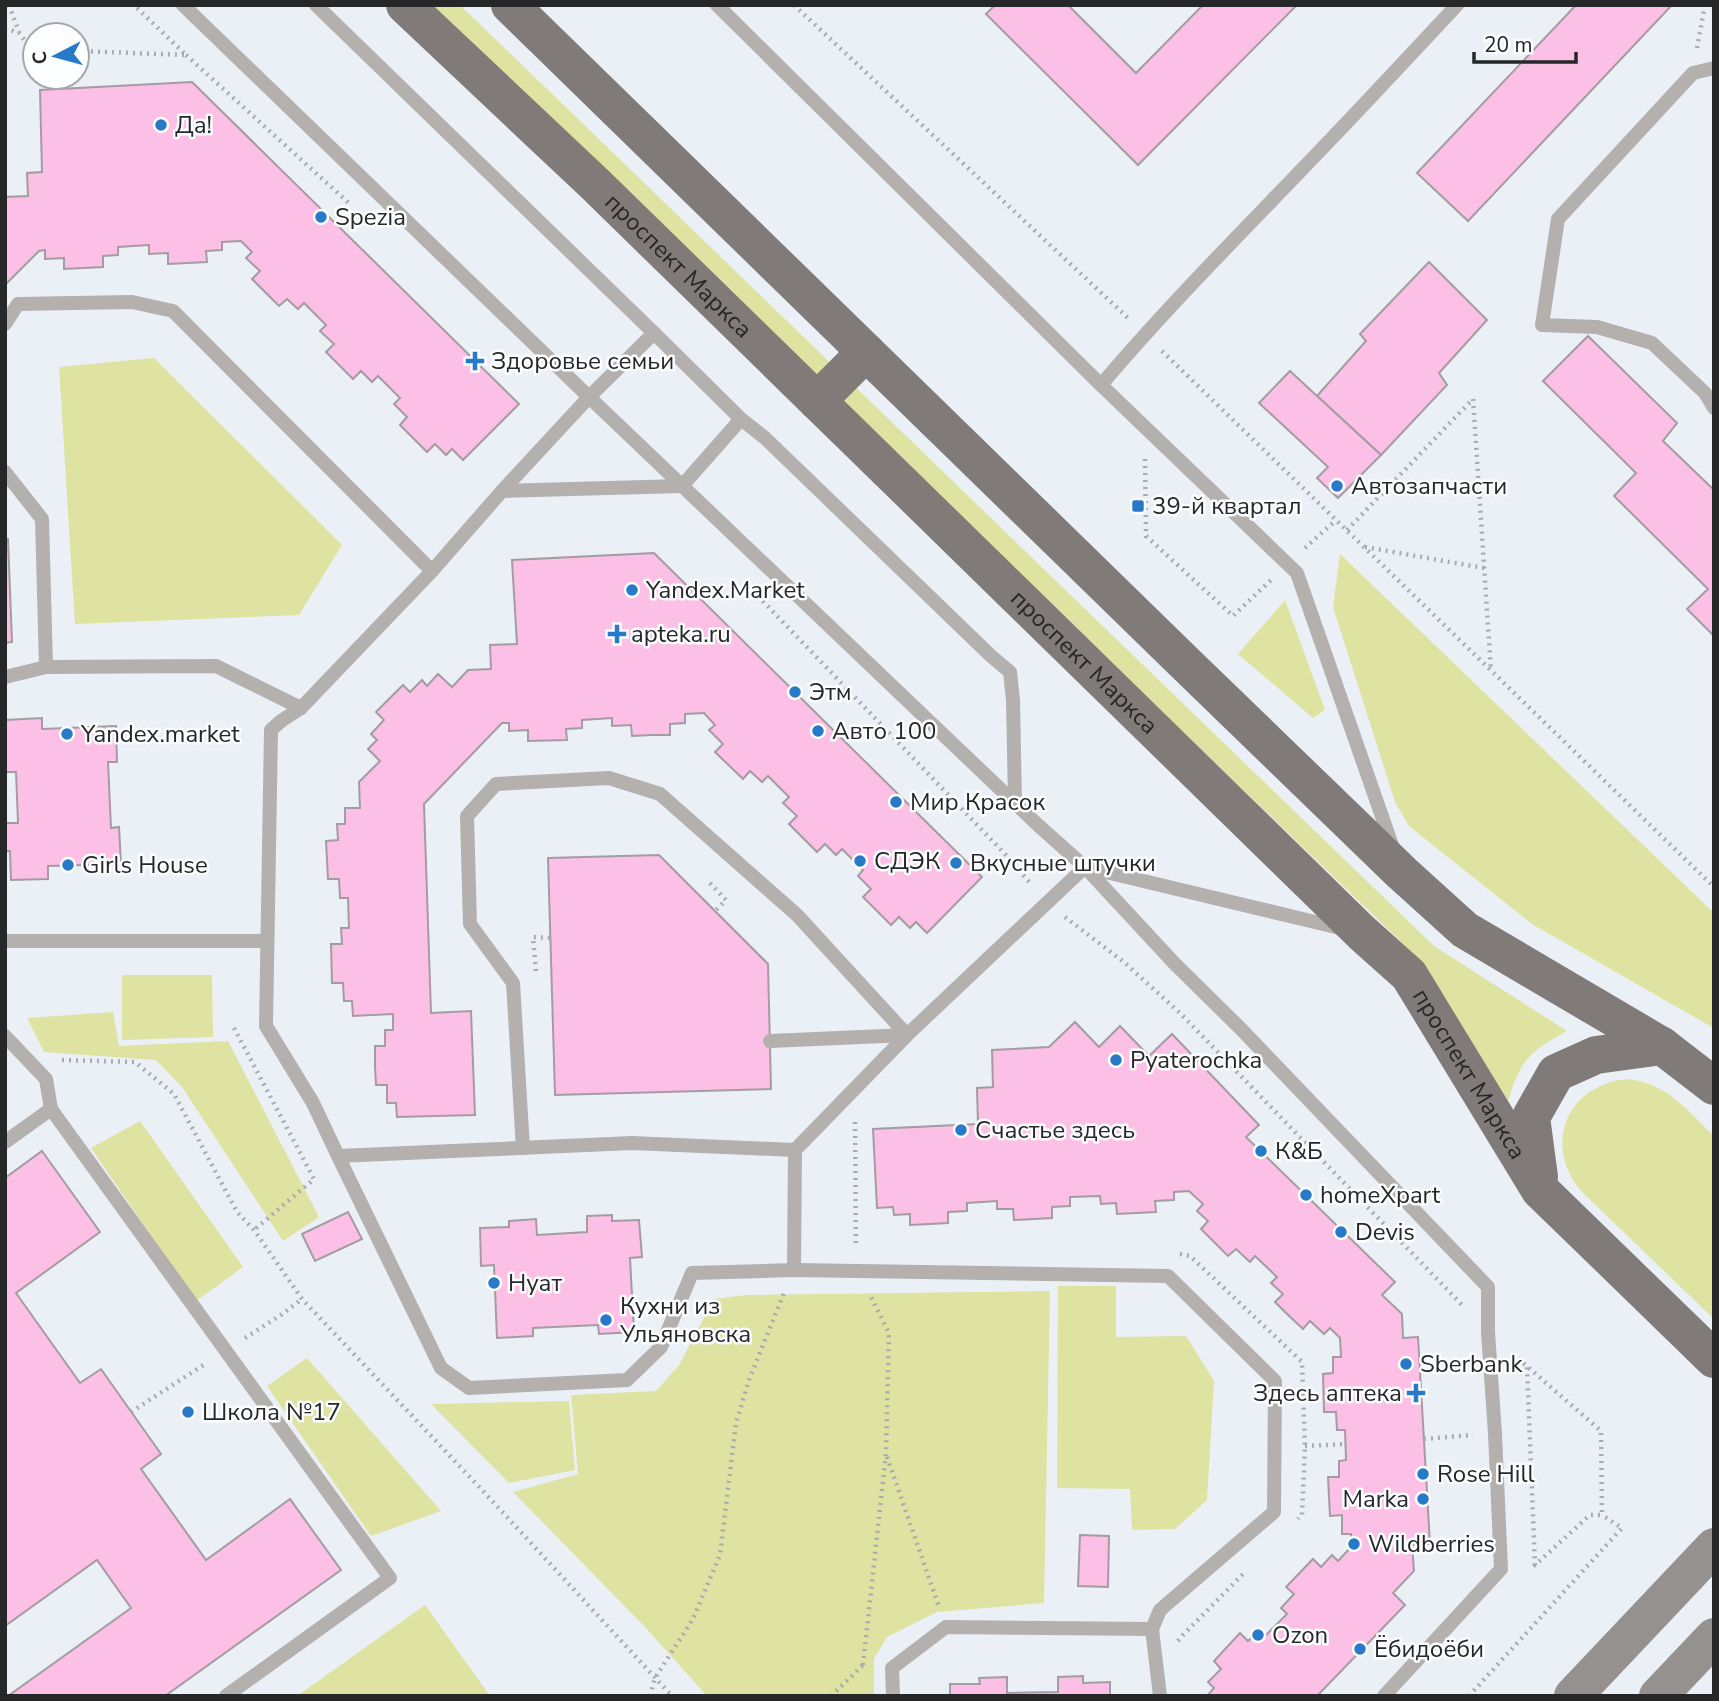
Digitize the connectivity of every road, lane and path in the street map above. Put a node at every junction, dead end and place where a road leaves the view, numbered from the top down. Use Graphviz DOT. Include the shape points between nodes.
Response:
graph roads {
  1 [pos="9,5"];
  2 [pos="134,5"];
  3 [pos="183,5"];
  4 [pos="316,5"];
  5 [pos="405,5"];
  6 [pos="510,5"];
  7 [pos="717,5"];
  8 [pos="794,5"];
  9 [pos="1457,5"];
  10 [pos="1705,5"];
  11 [pos="5,28"];
  12 [pos="19,33"];
  13 [pos="21,36"];
  14 [pos="91,52"];
  15 [pos="1714,68"];
  16 [pos="1693,73"];
  17 [pos="5,324"];
  18 [pos="654,333"];
  19 [pos="1144,334"];
  20 [pos="866,352"];
  21 [pos="1101,385"];
  22 [pos="589,397"];
  23 [pos="817,401"];
  24 [pos="1714,408"];
  25 [pos="741,419"];
  26 [pos="1145,427"];
  27 [pos="5,471"];
  28 [pos="682,486"];
  29 [pos="502,491"];
  30 [pos="1336,520"];
  31 [pos="1347,530"];
  32 [pos="1365,547"];
  33 [pos="1288,563"];
  34 [pos="1485,568"];
  35 [pos="432,571"];
  36 [pos="46,667"];
  37 [pos="1491,671"];
  38 [pos="5,677"];
  39 [pos="301,708"];
  40 [pos="1015,802"];
  41 [pos="1005,854"];
  42 [pos="1085,867"];
  43 [pos="1402,873"];
  44 [pos="710,883"];
  45 [pos="1714,887"];
  46 [pos="1048,903"];
  47 [pos="715,911"];
  48 [pos="1362,933"];
  49 [pos="551,938"];
  50 [pos="5,941"];
  51 [pos="267,941"];
  52 [pos="536,975"];
  53 [pos="234,1028"];
  54 [pos="907,1035"];
  55 [pos="5,1036"];
  56 [pos="770,1041"];
  57 [pos="1662,1046"];
  58 [pos="57,1060"];
  59 [pos="1714,1086"];
  60 [pos="51,1109"];
  61 [pos="855,1118"];
  62 [pos="5,1142"];
  63 [pos="523,1147"];
  64 [pos="795,1150"];
  65 [pos="338,1156"];
  66 [pos="1540,1190"];
  67 [pos="254,1230"];
  68 [pos="794,1270"];
  69 [pos="859,1271"];
  70 [pos="1488,1332"];
  71 [pos="1714,1359"];
  72 [pos="1527,1367"];
  73 [pos="1495,1434"];
  74 [pos="1424,1439"];
  75 [pos="1346,1444"];
  76 [pos="1274,1448"];
  77 [pos="886,1452"];
  78 [pos="1602,1515"];
  79 [pos="1714,1547"];
  80 [pos="946,1627"];
  81 [pos="1152,1629"];
  82 [pos="1714,1637"];
  83 [pos="863,1665"];
  84 [pos="892,1668"];
  85 [pos="655,1678"];
  86 [pos="226,1696"];
  87 [pos="650,1696"];
  88 [pos="671,1696"];
  89 [pos="831,1696"];
  90 [pos="893,1696"];
  91 [pos="1160,1696"];
  92 [pos="1384,1696"];
  93 [pos="1469,1696"];
  94 [pos="1573,1696"];
  95 [pos="1658,1696"];
  1 -- 12 [label="path"];
  2 -- 14 [label="path" via="186,55"];
  3 -- 22 [label="lane"];
  4 -- 18 [label="lane"];
  5 -- 23 [label="main road, проспект Маркса"];
  6 -- 20 [label="main road"];
  7 -- 21 [label="lane"];
  8 -- 19 [label="path"];
  9 -- 19 [label="lane"];
  10 -- 16 [label="path"];
  11 -- 12 [label="path"];
  12 -- 13 [label="path"];
  15 -- 16 [label="lane"];
  16 -- 24 [label="lane" via="1558,219 1542,325 1597,327 1652,343 1705,393"];
  17 -- 35 [label="lane" via="18,304 132,302 173,312"];
  18 -- 22 [label="lane"];
  18 -- 25 [label="lane"];
  19 -- 21 [label="lane"];
  19 -- 30 [label="path"];
  20 -- 23 [label="main road"];
  20 -- 43 [label="main road"];
  21 -- 26 [label="lane"];
  22 -- 28 [label="lane"];
  22 -- 29 [label="lane"];
  23 -- 48 [label="main road, проспект Маркса"];
  25 -- 28 [label="lane"];
  25 -- 40 [label="lane" via="1010,671"];
  26 -- 33 [label="lane"];
  26 -- 33 [label="path" via="1146,536 1233,616"];
  27 -- 36 [label="lane" via="42,519"];
  28 -- 29 [label="lane"];
  28 -- 40 [label="lane"];
  29 -- 35 [label="lane"];
  30 -- 31 [label="path"];
  30 -- 33 [label="path"];
  31 -- 32 [label="path"];
  31 -- 34 [label="path" via="1473,399"];
  32 -- 34 [label="path"];
  32 -- 37 [label="path"];
  33 -- 43 [label="lane" via="1297,573"];
  34 -- 37 [label="path"];
  35 -- 39 [label="lane"];
  36 -- 38 [label="lane"];
  36 -- 39 [label="lane" via="216,666"];
  37 -- 45 [label="path"];
  39 -- 51 [label="lane" via="271,730"];
  40 -- 42 [label="lane"];
  41 -- 46 [label="path"];
  42 -- 46 [label="lane"];
  42 -- 48 [label="lane"];
  42 -- 70 [label="lane" via="1488,1287"];
  43 -- 57 [label="main road" via="1465,930"];
  44 -- 47 [label="path" via="726,900"];
  46 -- 54 [label="lane"];
  46 -- 70 [label="path" via="1181,1014"];
  48 -- 66 [label="main road, проспект Маркса" via="1409,975"];
  49 -- 52 [label="path" via="533,937"];
  50 -- 51 [label="lane"];
  51 -- 65 [label="lane" via="266,1026 313,1102"];
  53 -- 67 [label="path" via="314,1179"];
  54 -- 56 [label="lane"];
  54 -- 63 [label="lane" via="797,915 660,794 609,778 496,784 467,816 470,924 513,983"];
  54 -- 64 [label="lane"];
  55 -- 60 [label="lane" via="46,1079"];
  57 -- 59 [label="main road"];
  57 -- 66 [label="main road" via="1596,1055 1556,1073 1531,1117"];
  58 -- 67 [label="path" via="135,1062 174,1094 237,1212"];
  60 -- 62 [label="lane"];
  60 -- 86 [label="lane" via="390,1578"];
  61 -- 69 [label="path"];
  63 -- 64 [label="lane" via="632,1143"];
  63 -- 65 [label="lane"];
  64 -- 68 [label="lane"];
  65 -- 68 [label="lane" via="441,1368 469,1388 627,1380 661,1347 692,1273"];
  66 -- 71 [label="main road, проспект Маркса"];
  67 -- 85 [label="path" via="302,1299"];
  68 -- 69 [label="lane"];
  68 -- 85 [label="path" via="736,1423 720,1555 693,1619"];
  69 -- 76 [label="lane" via="1168,1276 1275,1381"];
  69 -- 77 [label="path" via="889,1333"];
  70 -- 72 [label="path"];
  70 -- 73 [label="lane"];
  72 -- 78 [label="path" via="1601,1431"];
  72 -- 78 [label="path" via="1535,1565 1590,1515"];
  73 -- 74 [label="path"];
  73 -- 92 [label="lane" via="1502,1569"];
  75 -- 76 [label="path"];
  76 -- 81 [label="lane" via="1274,1511 1160,1610"];
  77 -- 80 [label="path"];
  77 -- 83 [label="path"];
  78 -- 93 [label="path" via="1622,1528"];
  79 -- 94 [label="street"];
  80 -- 81 [label="lane"];
  80 -- 84 [label="lane"];
  81 -- 91 [label="lane"];
  82 -- 95 [label="street"];
  83 -- 84 [label="path"];
  83 -- 89 [label="path"];
  84 -- 90 [label="lane"];
  85 -- 87 [label="path"];
  85 -- 88 [label="path"];
}
